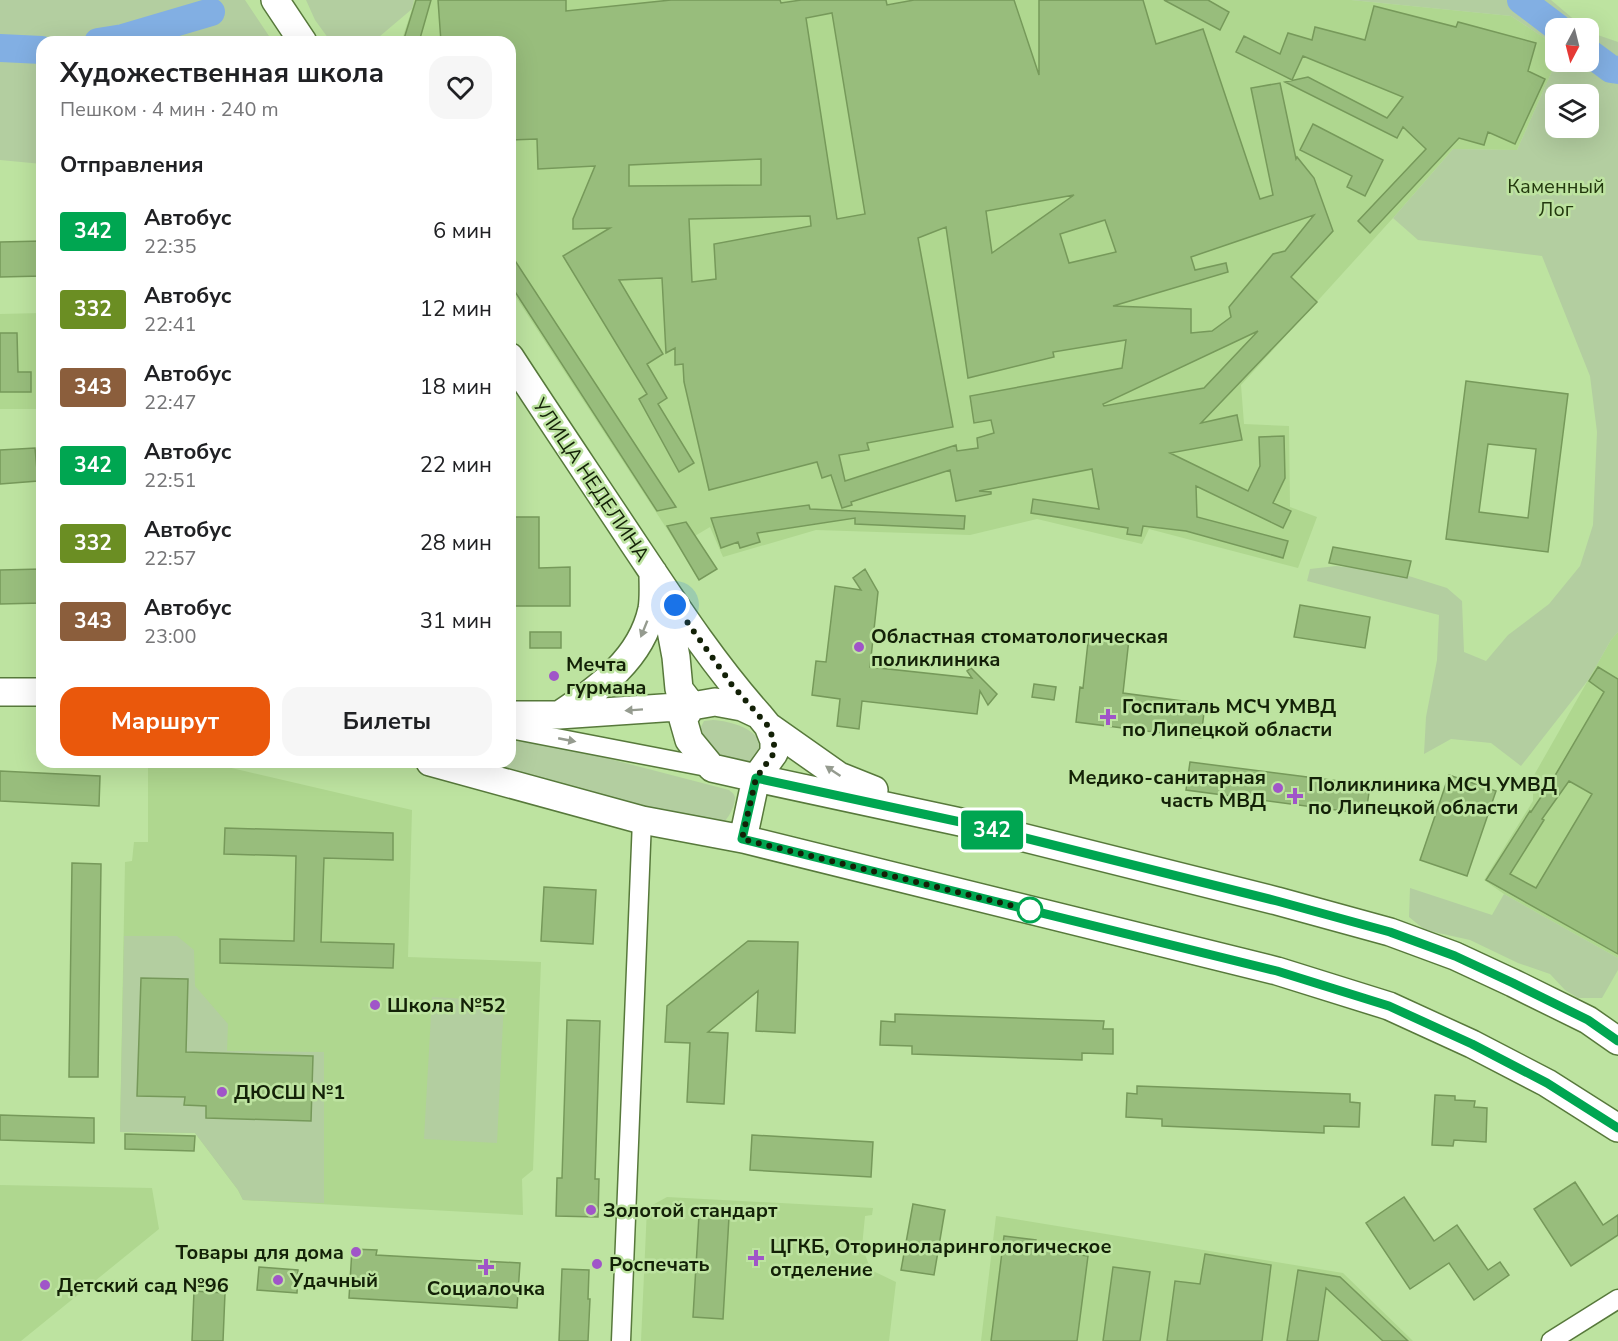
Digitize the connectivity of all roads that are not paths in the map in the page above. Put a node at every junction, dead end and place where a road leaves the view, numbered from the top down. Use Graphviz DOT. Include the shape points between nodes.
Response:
graph roads {
  1 [pos="275,0"];
  2 [pos="299,36"];
  3 [pos="516,366"];
  4 [pos="653,572"];
  5 [pos="0,692"];
  6 [pos="36,692"];
  7 [pos="692,706"];
  8 [pos="516,715"];
  9 [pos="559,715"];
  10 [pos="764,720"];
  11 [pos="516,730"];
  12 [pos="452,768"];
  13 [pos="712,768"];
  14 [pos="756,778"];
  15 [pos="642,820"];
  16 [pos="965,823"];
  17 [pos="742,839"];
  18 [pos="1618,1041"];
  19 [pos="1618,1128"];
  20 [pos="1618,1299"];
  21 [pos="621,1341"];
  22 [pos="1551,1341"];
  1 -- 2 [label="main road"];
  3 -- 4 [label="main road, УЛИЦА НЕДЕЛИНА"];
  4 -- 7 [label="main road, УЛИЦА НЕДЕЛИНА" via="670,625 679,689"];
  4 -- 9 [label="main road, one-way" via="652,608 634,651 608,680"];
  4 -- 10 [label="main road, УЛИЦА НЕДЕЛИНА" via="732,685"];
  5 -- 6 [label="main road"];
  7 -- 9 [label="main road, one-way"];
  7 -- 10 [label="main road" via="715,702 742,707"];
  7 -- 13 [label="main road" via="683,719 688,740"];
  8 -- 9 [label="main road"];
  10 -- 14 [label="main road" via="774,741 774,753"];
  16 -- 10 [label="main road, one-way" via="839,776"];
  11 -- 13 [label="street, one-way"];
  12 -- 15 [label="main road"];
  13 -- 14 [label="main road"];
  14 -- 16 [label="main road"];
  14 -- 17 [label="main road"];
  15 -- 17 [label="main road"];
  15 -- 21 [label="street"];
  16 -- 18 [label="main road" via="1390,932 1513,983 1588,1020"];
  17 -- 19 [label="main road" via="1277,971 1389,1006 1547,1083"];
  20 -- 22 [label="street"];
}
